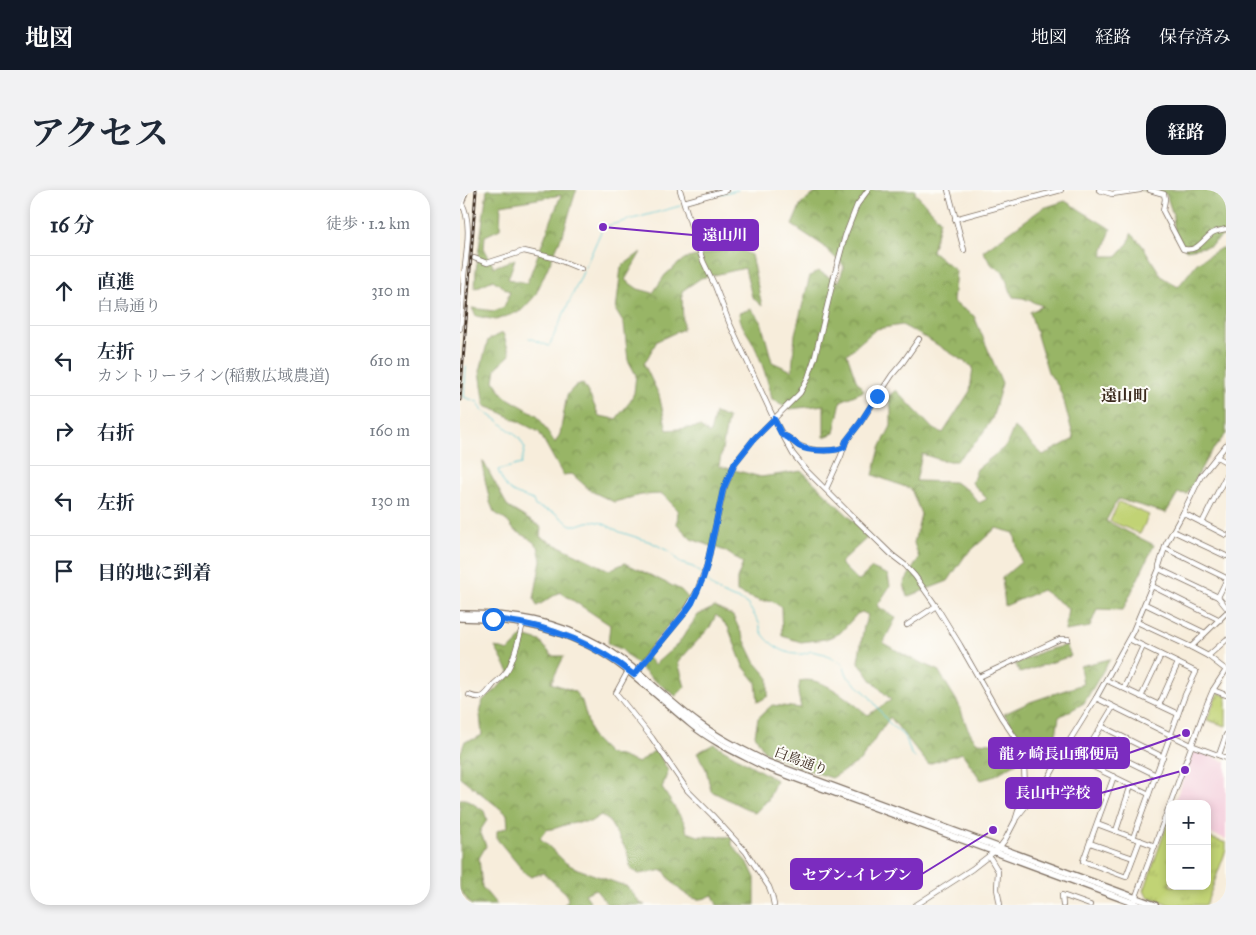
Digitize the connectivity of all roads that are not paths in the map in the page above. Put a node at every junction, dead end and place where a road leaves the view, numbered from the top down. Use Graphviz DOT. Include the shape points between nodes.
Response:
graph roads {
  1 [pos="465,190"];
  2 [pos="680,190"];
  3 [pos="727,190"];
  4 [pos="868,190"];
  5 [pos="948,190"];
  6 [pos="1061,190"];
  7 [pos="1099,190"];
  8 [pos="1140,190"];
  9 [pos="1150,190"];
  10 [pos="684,202"];
  11 [pos="461,204"];
  12 [pos="955,219"];
  13 [pos="1226,229"];
  14 [pos="964,250"];
  15 [pos="474,258"];
  16 [pos="581,270"];
  17 [pos="460,329"];
  18 [pos="919,340"];
  19 [pos="774,419"];
  20 [pos="782,435"];
  21 [pos="1226,445"];
  22 [pos="844,447"];
  23 [pos="1217,457"];
  24 [pos="1226,462"];
  25 [pos="1226,476"];
  26 [pos="826,489"];
  27 [pos="1183,513"];
  28 [pos="1202,523"];
  29 [pos="1226,526"];
  30 [pos="1173,531"];
  31 [pos="1224,534"];
  32 [pos="1165,548"];
  33 [pos="1226,556"];
  34 [pos="1159,569"];
  35 [pos="1226,580"];
  36 [pos="1152,586"];
  37 [pos="1218,597"];
  38 [pos="1145,604"];
  39 [pos="936,606"];
  40 [pos="1226,606"];
  41 [pos="460,613"];
  42 [pos="1226,613"];
  43 [pos="471,616"];
  44 [pos="482,616"];
  45 [pos="460,619"];
  46 [pos="1220,620"];
  47 [pos="1137,622"];
  48 [pos="523,623"];
  49 [pos="907,625"];
  50 [pos="1204,633"];
  51 [pos="1068,639"];
  52 [pos="1130,639"];
  53 [pos="1226,640"];
  54 [pos="1144,646"];
  55 [pos="1191,646"];
  56 [pos="1161,655"];
  57 [pos="1208,656"];
  58 [pos="1178,663"];
  59 [pos="1226,670"];
  60 [pos="633,672"];
  61 [pos="979,677"];
  62 [pos="1106,680"];
  63 [pos="1124,688"];
  64 [pos="1213,690"];
  65 [pos="469,695"];
  66 [pos="1226,695"];
  67 [pos="1141,696"];
  68 [pos="1096,698"];
  69 [pos="1159,705"];
  70 [pos="1113,707"];
  71 [pos="1178,714"];
  72 [pos="1101,726"];
  73 [pos="1171,736"];
  74 [pos="1226,736"];
  75 [pos="1091,743"];
  76 [pos="1191,745"];
  77 [pos="1063,752"];
  78 [pos="1219,755"];
  79 [pos="1163,757"];
  80 [pos="1226,758"];
  81 [pos="1081,760"];
  82 [pos="1156,775"];
  83 [pos="1114,776"];
  84 [pos="1132,785"];
  85 [pos="1150,794"];
  86 [pos="1171,800"];
  87 [pos="1166,814"];
  88 [pos="1015,821"];
  89 [pos="1097,824"];
  90 [pos="1116,831"];
  91 [pos="1133,838"];
  92 [pos="1140,840"];
  93 [pos="1090,843"];
  94 [pos="1154,846"];
  95 [pos="994,852"];
  96 [pos="1133,858"];
  97 [pos="1135,903"];
  98 [pos="774,905"];
  99 [pos="916,905"];
  100 [pos="1000,905"];
  101 [pos="1063,905"];
  102 [pos="1090,905"];
  103 [pos="1155,905"];
  1 -- 11 [label="highway"];
  2 -- 10 [label="street"];
  3 -- 10 [label="street"];
  4 -- 19 [label="street" via="857,205 845,236 808,378 800,393"];
  5 -- 12 [label="street"];
  6 -- 12 [label="street"];
  7 -- 8 [label="street" via="1112,194"];
  9 -- 13 [label="street" via="1164,194 1163,211 1183,249 1201,245 1212,233"];
  10 -- 19 [label="street" via="703,261"];
  11 -- 17 [label="street" via="468,231"];
  12 -- 14 [label="street"];
  15 -- 16 [label="street" via="487,264 524,251 554,258"];
  18 -- 22 [label="street"];
  19 -- 20 [label="street"];
  19 -- 60 [label="street" via="735,463 723,490 707,565 688,608"];
  20 -- 22 [label="street" via="803,448 834,450"];
  20 -- 26 [label="street" via="799,462"];
  21 -- 23 [label="street"];
  22 -- 26 [label="street"];
  23 -- 24 [label="street"];
  23 -- 27 [label="street" via="1202,476"];
  25 -- 28 [label="street"];
  26 -- 39 [label="street" via="912,572"];
  27 -- 28 [label="street"];
  27 -- 30 [label="street"];
  28 -- 31 [label="street"];
  29 -- 31 [label="street"];
  30 -- 32 [label="street"];
  30 -- 33 [label="street"];
  32 -- 34 [label="street"];
  32 -- 35 [label="street"];
  34 -- 36 [label="street"];
  34 -- 37 [label="street"];
  35 -- 37 [label="street"];
  36 -- 38 [label="street"];
  36 -- 46 [label="street"];
  37 -- 40 [label="street"];
  38 -- 47 [label="street"];
  38 -- 50 [label="street"];
  39 -- 49 [label="street"];
  39 -- 61 [label="street"];
  41 -- 43 [label="main road, 白鳥通り"];
  42 -- 46 [label="street"];
  43 -- 44 [label="main road, 白鳥通り"];
  43 -- 45 [label="main road"];
  44 -- 48 [label="main road, 白鳥通り"];
  44 -- 60 [label="main road, 白鳥通り" via="505,615 562,628 602,647 628,664"];
  46 -- 50 [label="street"];
  47 -- 52 [label="street"];
  47 -- 55 [label="street"];
  48 -- 60 [label="main road, 白鳥通り" via="575,638"];
  48 -- 65 [label="street" via="507,672 481,698"];
  50 -- 55 [label="street"];
  51 -- 61 [label="street" via="1060,639"];
  52 -- 54 [label="street"];
  52 -- 62 [label="street"];
  53 -- 57 [label="street"];
  54 -- 56 [label="street"];
  54 -- 63 [label="street"];
  55 -- 57 [label="street"];
  56 -- 58 [label="street"];
  56 -- 67 [label="street"];
  57 -- 59 [label="street"];
  58 -- 69 [label="street"];
  58 -- 71 [label="street" via="1196,672"];
  59 -- 64 [label="street"];
  60 -- 95 [label="main road, 白鳥通り" via="703,727 767,762"];
  60 -- 98 [label="street" via="616,693 688,791 746,852 769,886"];
  61 -- 88 [label="street" via="1018,742 1022,755 1025,789"];
  62 -- 63 [label="street"];
  62 -- 68 [label="street"];
  63 -- 67 [label="street"];
  64 -- 66 [label="street"];
  64 -- 76 [label="street"];
  67 -- 69 [label="street"];
  68 -- 70 [label="street"];
  68 -- 77 [label="street"];
  69 -- 71 [label="street"];
  70 -- 72 [label="street"];
  70 -- 73 [label="street"];
  71 -- 73 [label="street"];
  72 -- 75 [label="street"];
  72 -- 79 [label="street"];
  73 -- 76 [label="street"];
  73 -- 79 [label="street"];
  74 -- 78 [label="street"];
  75 -- 81 [label="street"];
  75 -- 82 [label="street"];
  76 -- 78 [label="street"];
  76 -- 86 [label="street"];
  77 -- 81 [label="street"];
  77 -- 88 [label="street" via="1048,779"];
  78 -- 80 [label="street"];
  79 -- 82 [label="street"];
  81 -- 83 [label="street"];
  82 -- 85 [label="street"];
  83 -- 84 [label="street"];
  83 -- 89 [label="street"];
  84 -- 85 [label="street"];
  84 -- 90 [label="street"];
  85 -- 91 [label="street"];
  87 -- 94 [label="street"];
  88 -- 95 [label="street"];
  89 -- 90 [label="street"];
  89 -- 93 [label="street"];
  90 -- 91 [label="street"];
  91 -- 92 [label="street"];
  92 -- 94 [label="street"];
  92 -- 96 [label="street"];
  93 -- 96 [label="street"];
  93 -- 96 [label="street" via="1083,860 1117,873 1126,876"];
  94 -- 97 [label="street"];
  95 -- 97 [label="main road, 白鳥通り"];
  95 -- 99 [label="street"];
  95 -- 100 [label="street"];
  97 -- 103 [label="main road, 白鳥通り"];
  101 -- 102 [label="street" via="1062,895"];
}
